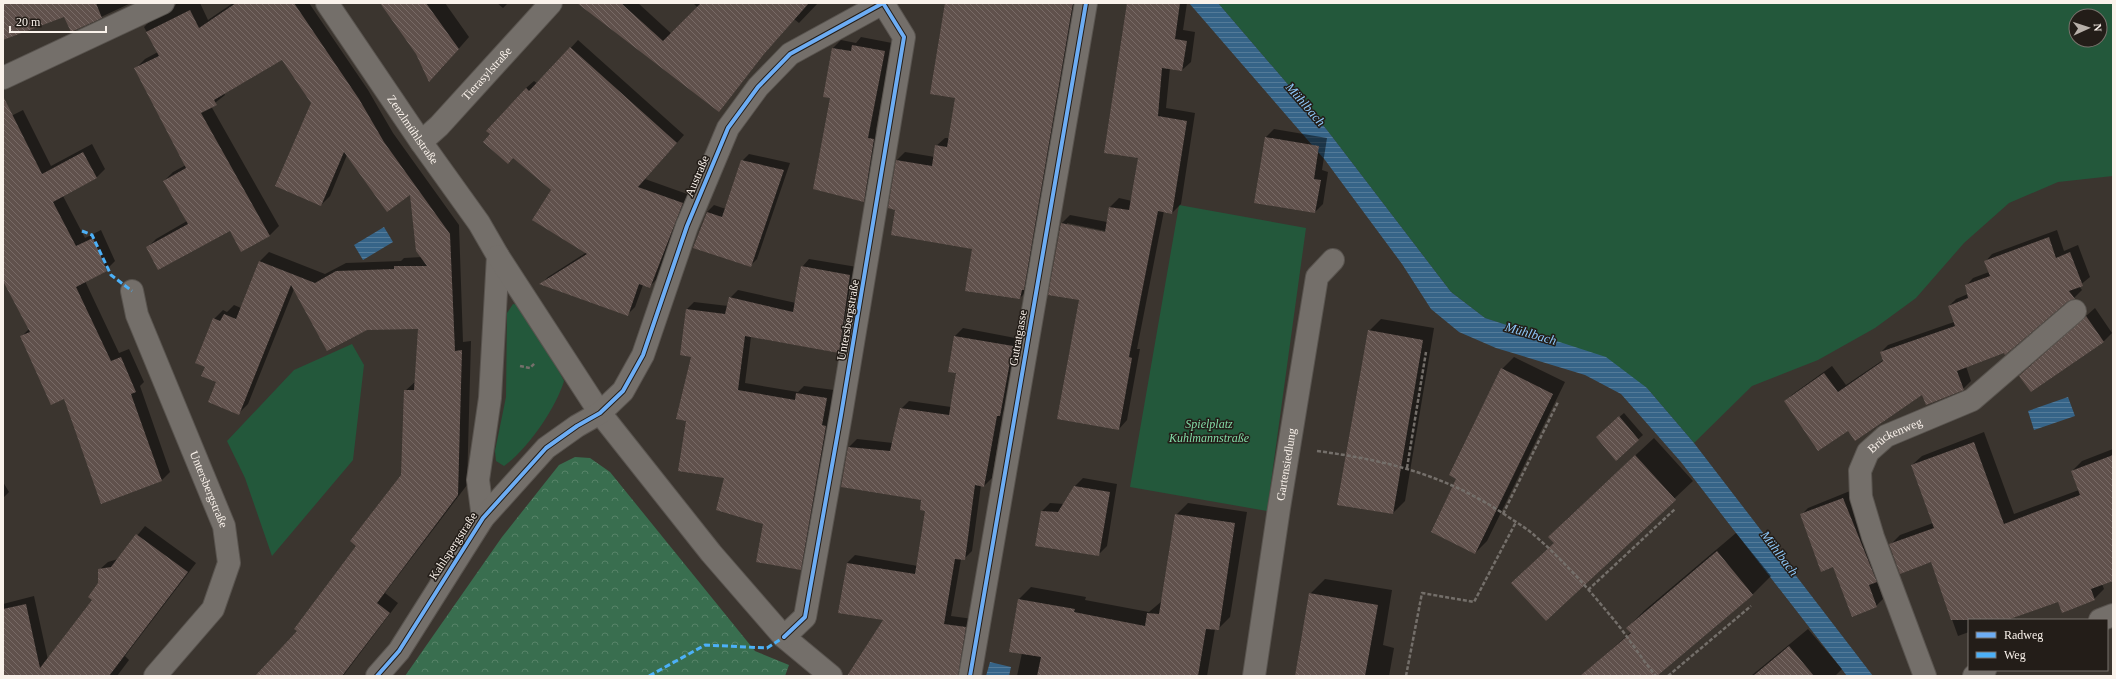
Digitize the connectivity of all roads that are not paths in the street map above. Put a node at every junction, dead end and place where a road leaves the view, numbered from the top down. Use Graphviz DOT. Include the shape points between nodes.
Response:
graph roads {
  1 [pos="163,3"];
  2 [pos="327,3"];
  3 [pos="551,3"];
  4 [pos="883,3"];
  5 [pos="1086,3"];
  6 [pos="3,78"];
  7 [pos="421,142"];
  8 [pos="498,256"];
  9 [pos="1333,260"];
  10 [pos="132,290"];
  11 [pos="2074,311"];
  12 [pos="600,413"];
  13 [pos="483,518"];
  14 [pos="2113,615"];
  15 [pos="2103,619"];
  16 [pos="784,637"];
  17 [pos="1983,671"];
  18 [pos="155,676"];
  19 [pos="377,676"];
  20 [pos="831,676"];
  21 [pos="970,676"];
  22 [pos="1254,676"];
  23 [pos="1925,676"];
  24 [pos="1974,676"];
  1 -- 6 [label="street"];
  2 -- 7 [label="street, Zenzlmühlstraße"];
  3 -- 7 [label="street, Tierasylstraße" via="439,126"];
  4 -- 12 [label="street, Austraße" via="790,54 758,87 728,128 687,226 643,355 624,391"];
  4 -- 16 [label="street, Untersbergstraße" via="904,37 805,617"];
  5 -- 21 [label="street, Gutratgasse"];
  7 -- 8 [label="street, Zenzlmühlstraße" via="479,224"];
  8 -- 12 [label="street, Zenzlmühlstraße"];
  8 -- 13 [label="street" via="490,398 478,480"];
  9 -- 22 [label="street, Gartensiedlung" via="1317,277"];
  10 -- 18 [label="street, Untersbergstraße" via="137,315 224,526 229,562 213,609"];
  11 -- 23 [label="street, Brückenweg" via="1972,400 1886,436 1868,452 1860,471 1861,498 1873,537"];
  12 -- 13 [label="street, Kahlspergstraße" via="546,448"];
  12 -- 16 [label="street" via="711,554"];
  13 -- 19 [label="street, Kahlspergstraße" via="399,651"];
  14 -- 15 [label="street"];
  16 -- 20 [label="street"];
  17 -- 24 [label="street"];
}
